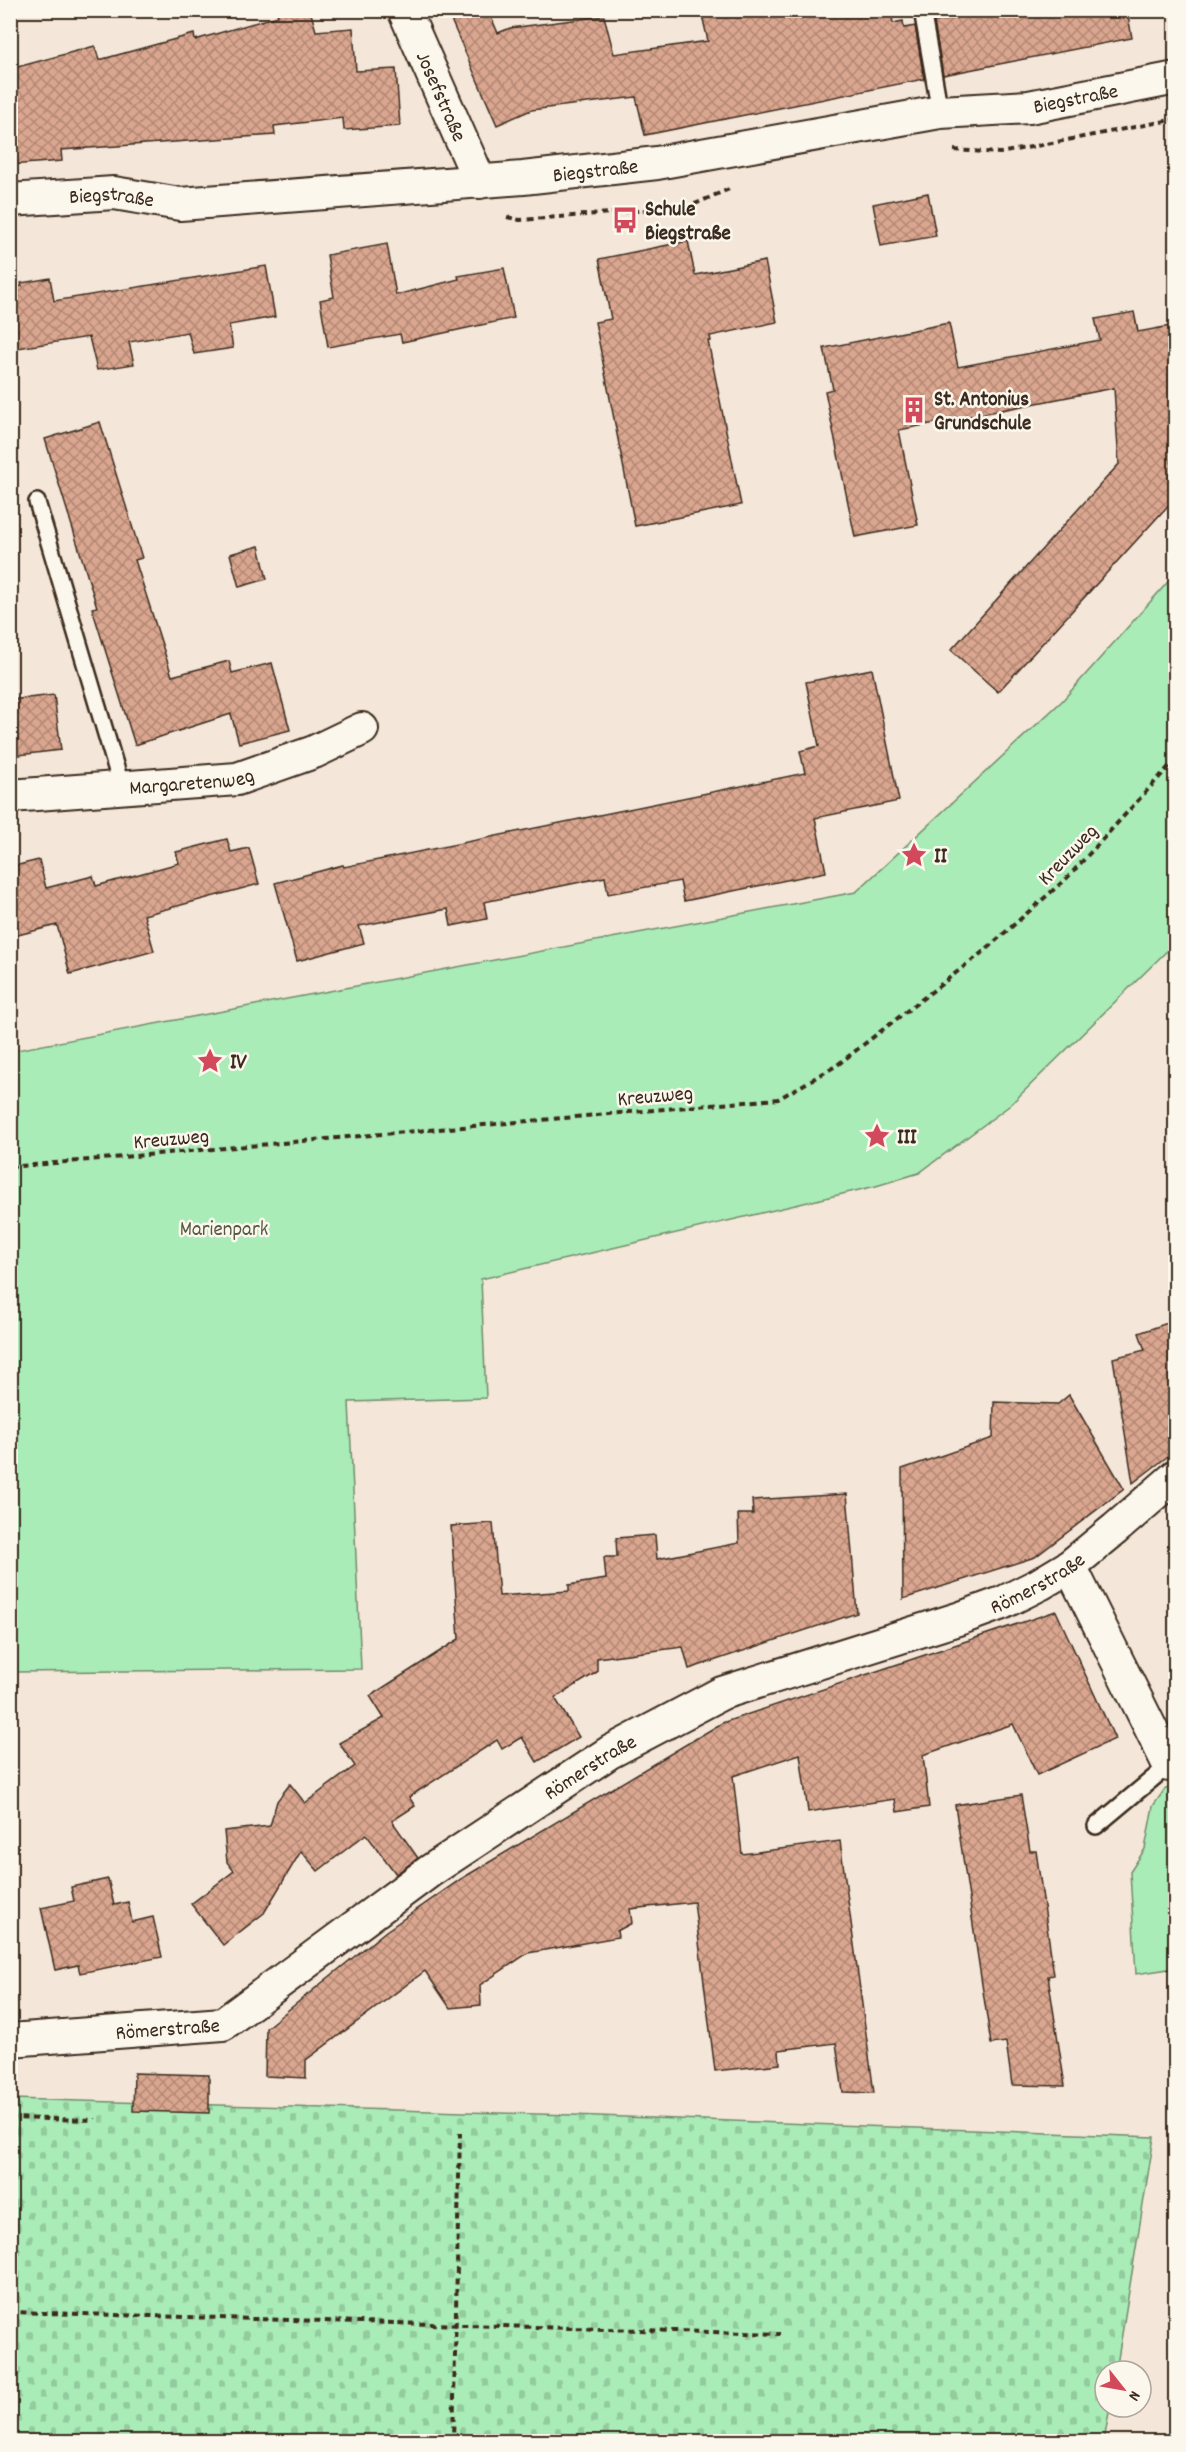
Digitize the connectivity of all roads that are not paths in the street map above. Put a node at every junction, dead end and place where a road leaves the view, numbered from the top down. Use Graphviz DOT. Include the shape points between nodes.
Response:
graph roads {
  1 [pos="404,10"];
  2 [pos="922,10"];
  3 [pos="1176,78"];
  4 [pos="940,112"];
  5 [pos="480,182"];
  6 [pos="10,200"];
  7 [pos="37,502"];
  8 [pos="362,729"];
  9 [pos="122,788"];
  10 [pos="10,796"];
  11 [pos="1176,1476"];
  12 [pos="1070,1566"];
  13 [pos="1172,1765"];
  14 [pos="1096,1826"];
  15 [pos="10,2040"];
  1 -- 5 [label="street, Josefstraße"];
  2 -- 4 [label="lane"];
  3 -- 4 [label="street, Biegstraße" via="1029,106"];
  4 -- 5 [label="street, Biegstraße" via="657,163"];
  5 -- 6 [label="street, Biegstraße" via="180,204 114,193"];
  7 -- 9 [label="lane"];
  8 -- 9 [label="street, Margaretenweg" via="314,752 237,779"];
  9 -- 10 [label="street, Margaretenweg"];
  11 -- 12 [label="street, Römerstraße"];
  12 -- 13 [label="street"];
  12 -- 15 [label="street, Römerstraße" via="1002,1603 961,1618 722,1693 609,1752 430,1871 223,2024"];
  13 -- 14 [label="lane"];
}
